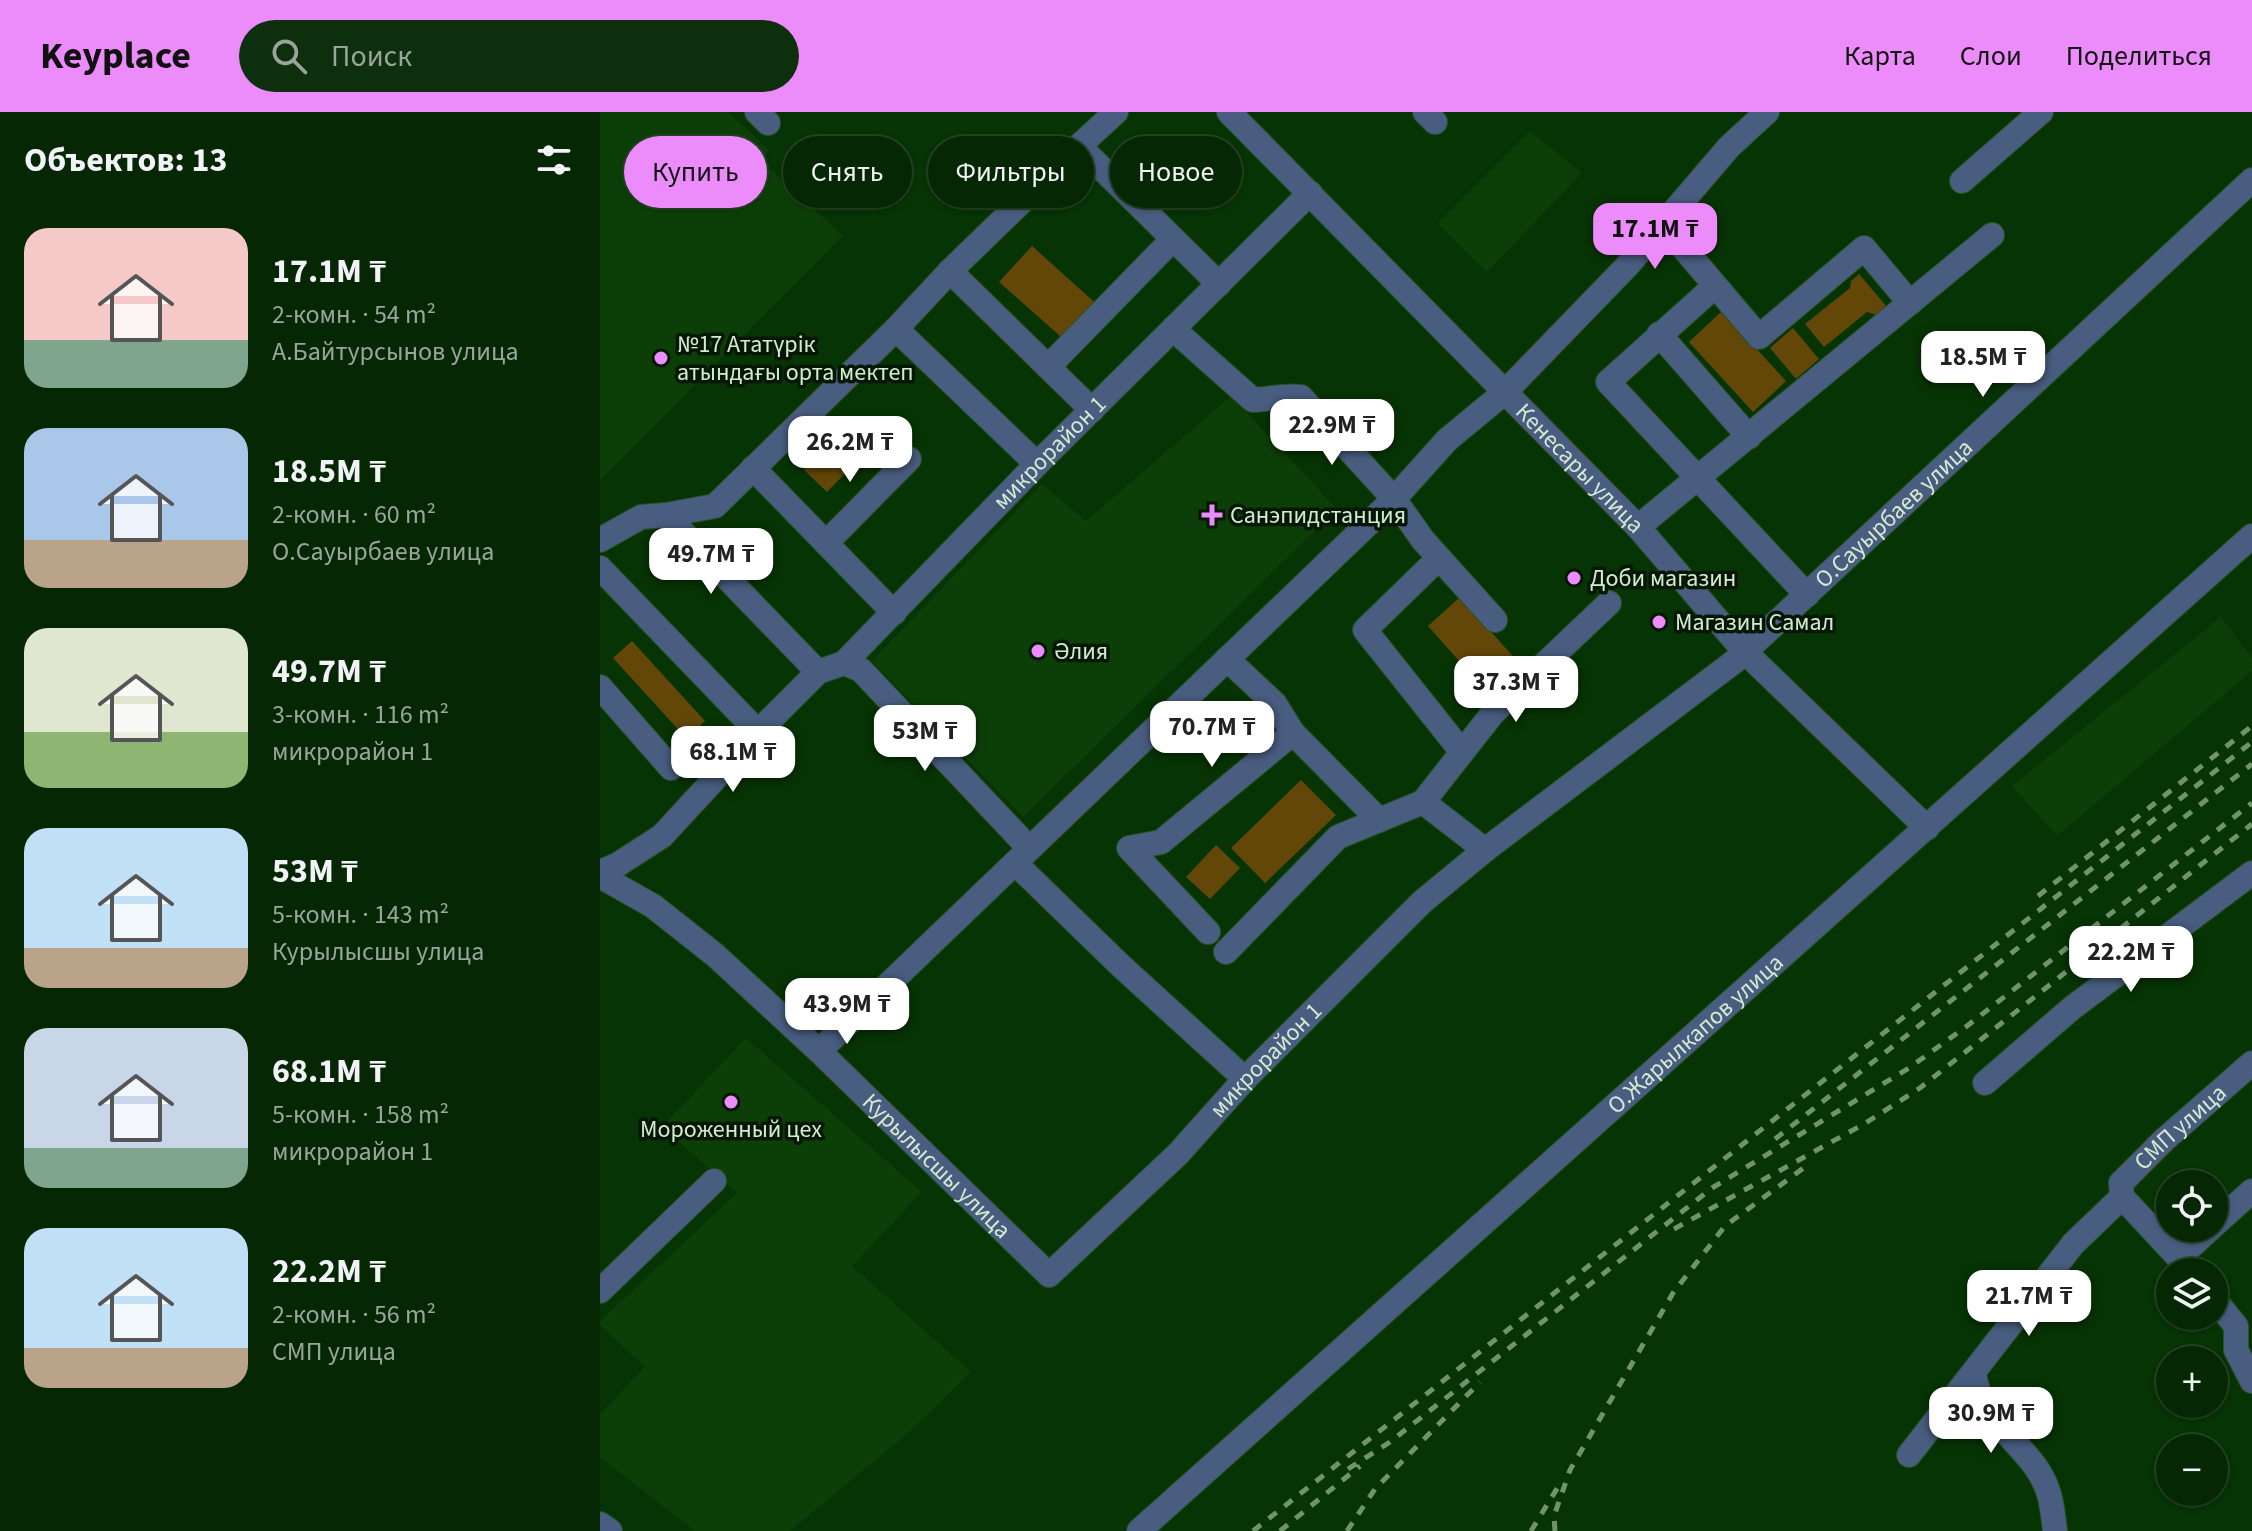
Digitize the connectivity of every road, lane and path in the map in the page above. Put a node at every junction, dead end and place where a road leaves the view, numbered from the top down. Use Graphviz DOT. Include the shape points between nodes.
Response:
graph roads {
  1 [pos="1116,112"];
  2 [pos="1229,112"];
  3 [pos="2041,112"];
  4 [pos="1762,114"];
  5 [pos="1090,136"];
  6 [pos="1094,161"];
  7 [pos="2252,180"];
  8 [pos="1962,181"];
  9 [pos="1310,193"];
  10 [pos="1015,208"];
  11 [pos="1663,224"];
  12 [pos="1992,235"];
  13 [pos="1173,239"];
  14 [pos="950,271"];
  15 [pos="1219,284"];
  16 [pos="1715,286"];
  17 [pos="1910,303"];
  18 [pos="896,329"];
  19 [pos="1173,329"];
  20 [pos="1659,334"];
  21 [pos="1048,367"];
  22 [pos="1505,392"];
  23 [pos="1092,410"];
  24 [pos="1749,437"];
  25 [pos="909,459"];
  26 [pos="1037,464"];
  27 [pos="753,468"];
  28 [pos="1698,478"];
  29 [pos="1394,499"];
  30 [pos="666,515"];
  31 [pos="1638,527"];
  32 [pos="2252,536"];
  33 [pos="600,540"];
  34 [pos="826,543"];
  35 [pos="1439,558"];
  36 [pos="600,568"];
  37 [pos="1807,595"];
  38 [pos="1609,603"];
  39 [pos="894,613"];
  40 [pos="1495,620"];
  41 [pos="1745,652"];
  42 [pos="1227,659"];
  43 [pos="844,663"];
  44 [pos="818,672"];
  45 [pos="600,687"];
  46 [pos="758,732"];
  47 [pos="1293,733"];
  48 [pos="1462,752"];
  49 [pos="671,768"];
  50 [pos="1423,802"];
  51 [pos="1379,820"];
  52 [pos="1927,828"];
  53 [pos="1485,850"];
  54 [pos="1022,856"];
  55 [pos="2252,873"];
  56 [pos="600,874"];
  57 [pos="1208,932"];
  58 [pos="1226,952"];
  59 [pos="819,1051"];
  60 [pos="2252,1063"];
  61 [pos="1245,1079"];
  62 [pos="1985,1083"];
  63 [pos="714,1181"];
  64 [pos="2252,1191"];
  65 [pos="2122,1197"];
  66 [pos="2228,1213"];
  67 [pos="2180,1258"];
  68 [pos="1049,1275"];
  69 [pos="600,1291"];
  70 [pos="2228,1316"];
  71 [pos="2244,1341"];
  72 [pos="1974,1372"];
  73 [pos="2252,1381"];
  74 [pos="1909,1455"];
  75 [pos="600,1524"];
  76 [pos="1152,1527"];
  77 [pos="610,1531"];
  78 [pos="2055,1531"];
  1 -- 5 [label="street"];
  2 -- 9 [label="street, Кенесары улица"];
  3 -- 8 [label="street"];
  4 -- 11 [label="street"];
  6 -- 13 [label="street"];
  7 -- 37 [label="street, О.Сауырбаев улица"];
  9 -- 15 [label="street, микрорайон 1"];
  9 -- 22 [label="street, Кенесары улица"];
  10 -- 14 [label="street"];
  11 -- 16 [label="street"];
  11 -- 22 [label="street"];
  12 -- 17 [label="street"];
  13 -- 15 [label="street"];
  13 -- 21 [label="street"];
  14 -- 18 [label="street"];
  14 -- 21 [label="street"];
  15 -- 19 [label="street, микрорайон 1"];
  16 -- 17 [label="street" via="1759,337 1864,248"];
  16 -- 20 [label="street"];
  17 -- 24 [label="street"];
  18 -- 26 [label="street"];
  18 -- 27 [label="street"];
  19 -- 23 [label="street, микрорайон 1"];
  19 -- 29 [label="street" via="1253,400 1281,394 1301,397"];
  20 -- 24 [label="street"];
  20 -- 28 [label="street" via="1608,382"];
  21 -- 23 [label="street"];
  22 -- 29 [label="street" via="1447,440"];
  22 -- 31 [label="street, Кенесары улица"];
  23 -- 26 [label="street, микрорайон 1"];
  24 -- 28 [label="street"];
  25 -- 34 [label="street"];
  26 -- 39 [label="street, микрорайон 1"];
  27 -- 30 [label="street" via="715,506"];
  27 -- 34 [label="street"];
  28 -- 31 [label="street"];
  28 -- 37 [label="street"];
  29 -- 35 [label="street"];
  29 -- 42 [label="street"];
  30 -- 33 [label="street" via="641,517"];
  30 -- 44 [label="street"];
  31 -- 41 [label="street, Кенесары улица"];
  32 -- 52 [label="street, О.Жарылкапов улица"];
  34 -- 39 [label="street"];
  35 -- 40 [label="street"];
  35 -- 48 [label="street" via="1365,630"];
  36 -- 46 [label="street"];
  37 -- 41 [label="street, О.Сауырбаев улица"];
  38 -- 48 [label="street" via="1493,713"];
  39 -- 43 [label="street, микрорайон 1"];
  41 -- 52 [label="street, Кенесары улица"];
  41 -- 53 [label="street, микрорайон 1"];
  42 -- 47 [label="street" via="1275,704"];
  42 -- 54 [label="street"];
  43 -- 44 [label="street"];
  43 -- 54 [label="street" via="861,670"];
  44 -- 46 [label="street"];
  45 -- 49 [label="street"];
  46 -- 56 [label="street" via="662,836"];
  47 -- 51 [label="street"];
  47 -- 57 [label="street" via="1161,842 1129,848"];
  48 -- 50 [label="street"];
  50 -- 51 [label="street"];
  50 -- 53 [label="street"];
  51 -- 58 [label="street" via="1338,837"];
  52 -- 76 [label="street, О.Жарылкапов улица"];
  53 -- 61 [label="street, микрорайон 1" via="1422,902"];
  54 -- 59 [label="street"];
  54 -- 61 [label="street" via="1120,965"];
  55 -- 62 [label="street" via="2072,1008"];
  56 -- 59 [label="street, Курылысшы улица" via="653,906 715,955"];
  59 -- 68 [label="street, Курылысшы улица"];
  60 -- 65 [label="street, СМП улица" via="2121,1183"];
  61 -- 68 [label="street, микрорайон 1" via="1178,1154"];
  63 -- 69 [label="street"];
  64 -- 66 [label="street, СМП улица"];
  65 -- 67 [label="street, СМП улица"];
  65 -- 72 [label="street, СМП улица" via="2073,1244"];
  70 -- 71 [label="street"];
  71 -- 73 [label="street"];
  72 -- 74 [label="street, СМП улица"];
  72 -- 78 [label="street" via="1989,1413 2035,1466 2052,1499"];
  75 -- 77 [label="street"];
}
